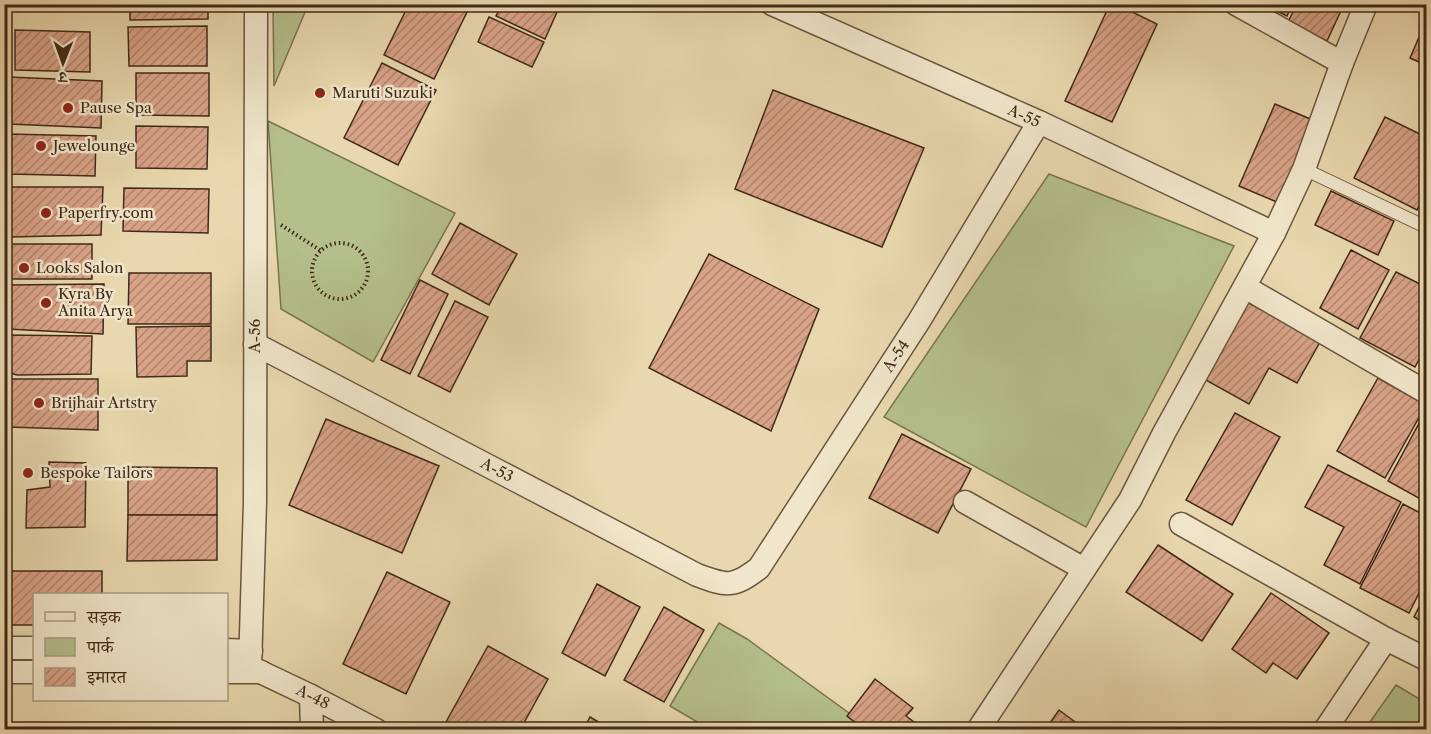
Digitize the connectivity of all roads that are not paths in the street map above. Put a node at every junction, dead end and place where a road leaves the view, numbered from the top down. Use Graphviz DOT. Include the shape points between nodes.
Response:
graph roads {
  1 [pos="256,4"];
  2 [pos="772,4"];
  3 [pos="1236,4"];
  4 [pos="1366,4"];
  5 [pos="1342,63"];
  6 [pos="1040,122"];
  7 [pos="1304,169"];
  8 [pos="1426,227"];
  9 [pos="1274,233"];
  10 [pos="1245,287"];
  11 [pos="255,344"];
  12 [pos="1426,392"];
  13 [pos="965,502"];
  14 [pos="1181,525"];
  15 [pos="1084,569"];
  16 [pos="742,582"];
  17 [pos="1386,639"];
  18 [pos="4,648"];
  19 [pos="33,648"];
  20 [pos="228,651"];
  21 [pos="1426,659"];
  22 [pos="254,663"];
  23 [pos="228,671"];
  24 [pos="4,672"];
  25 [pos="33,672"];
  26 [pos="311,696"];
  27 [pos="312,729"];
  28 [pos="376,729"];
  29 [pos="978,729"];
  30 [pos="1325,729"];
  1 -- 11 [label="street, A-56"];
  2 -- 6 [label="street, A-55"];
  3 -- 5 [label="street"];
  4 -- 5 [label="street"];
  5 -- 7 [label="street"];
  6 -- 9 [label="street, A-55"];
  6 -- 16 [label="street, A-54" via="919,321 759,568"];
  7 -- 8 [label="lane"];
  7 -- 9 [label="street"];
  9 -- 10 [label="street"];
  10 -- 12 [label="street"];
  10 -- 15 [label="street" via="1130,500"];
  11 -- 16 [label="street, A-53" via="697,575 721,584"];
  11 -- 22 [label="street, A-56"];
  13 -- 15 [label="street"];
  14 -- 17 [label="street"];
  15 -- 29 [label="street"];
  17 -- 21 [label="street"];
  17 -- 30 [label="street"];
  18 -- 19 [label="street"];
  20 -- 22 [label="street"];
  22 -- 23 [label="street"];
  22 -- 26 [label="street, A-48"];
  24 -- 25 [label="street"];
  26 -- 27 [label="street"];
  26 -- 28 [label="street, A-48"];
}
